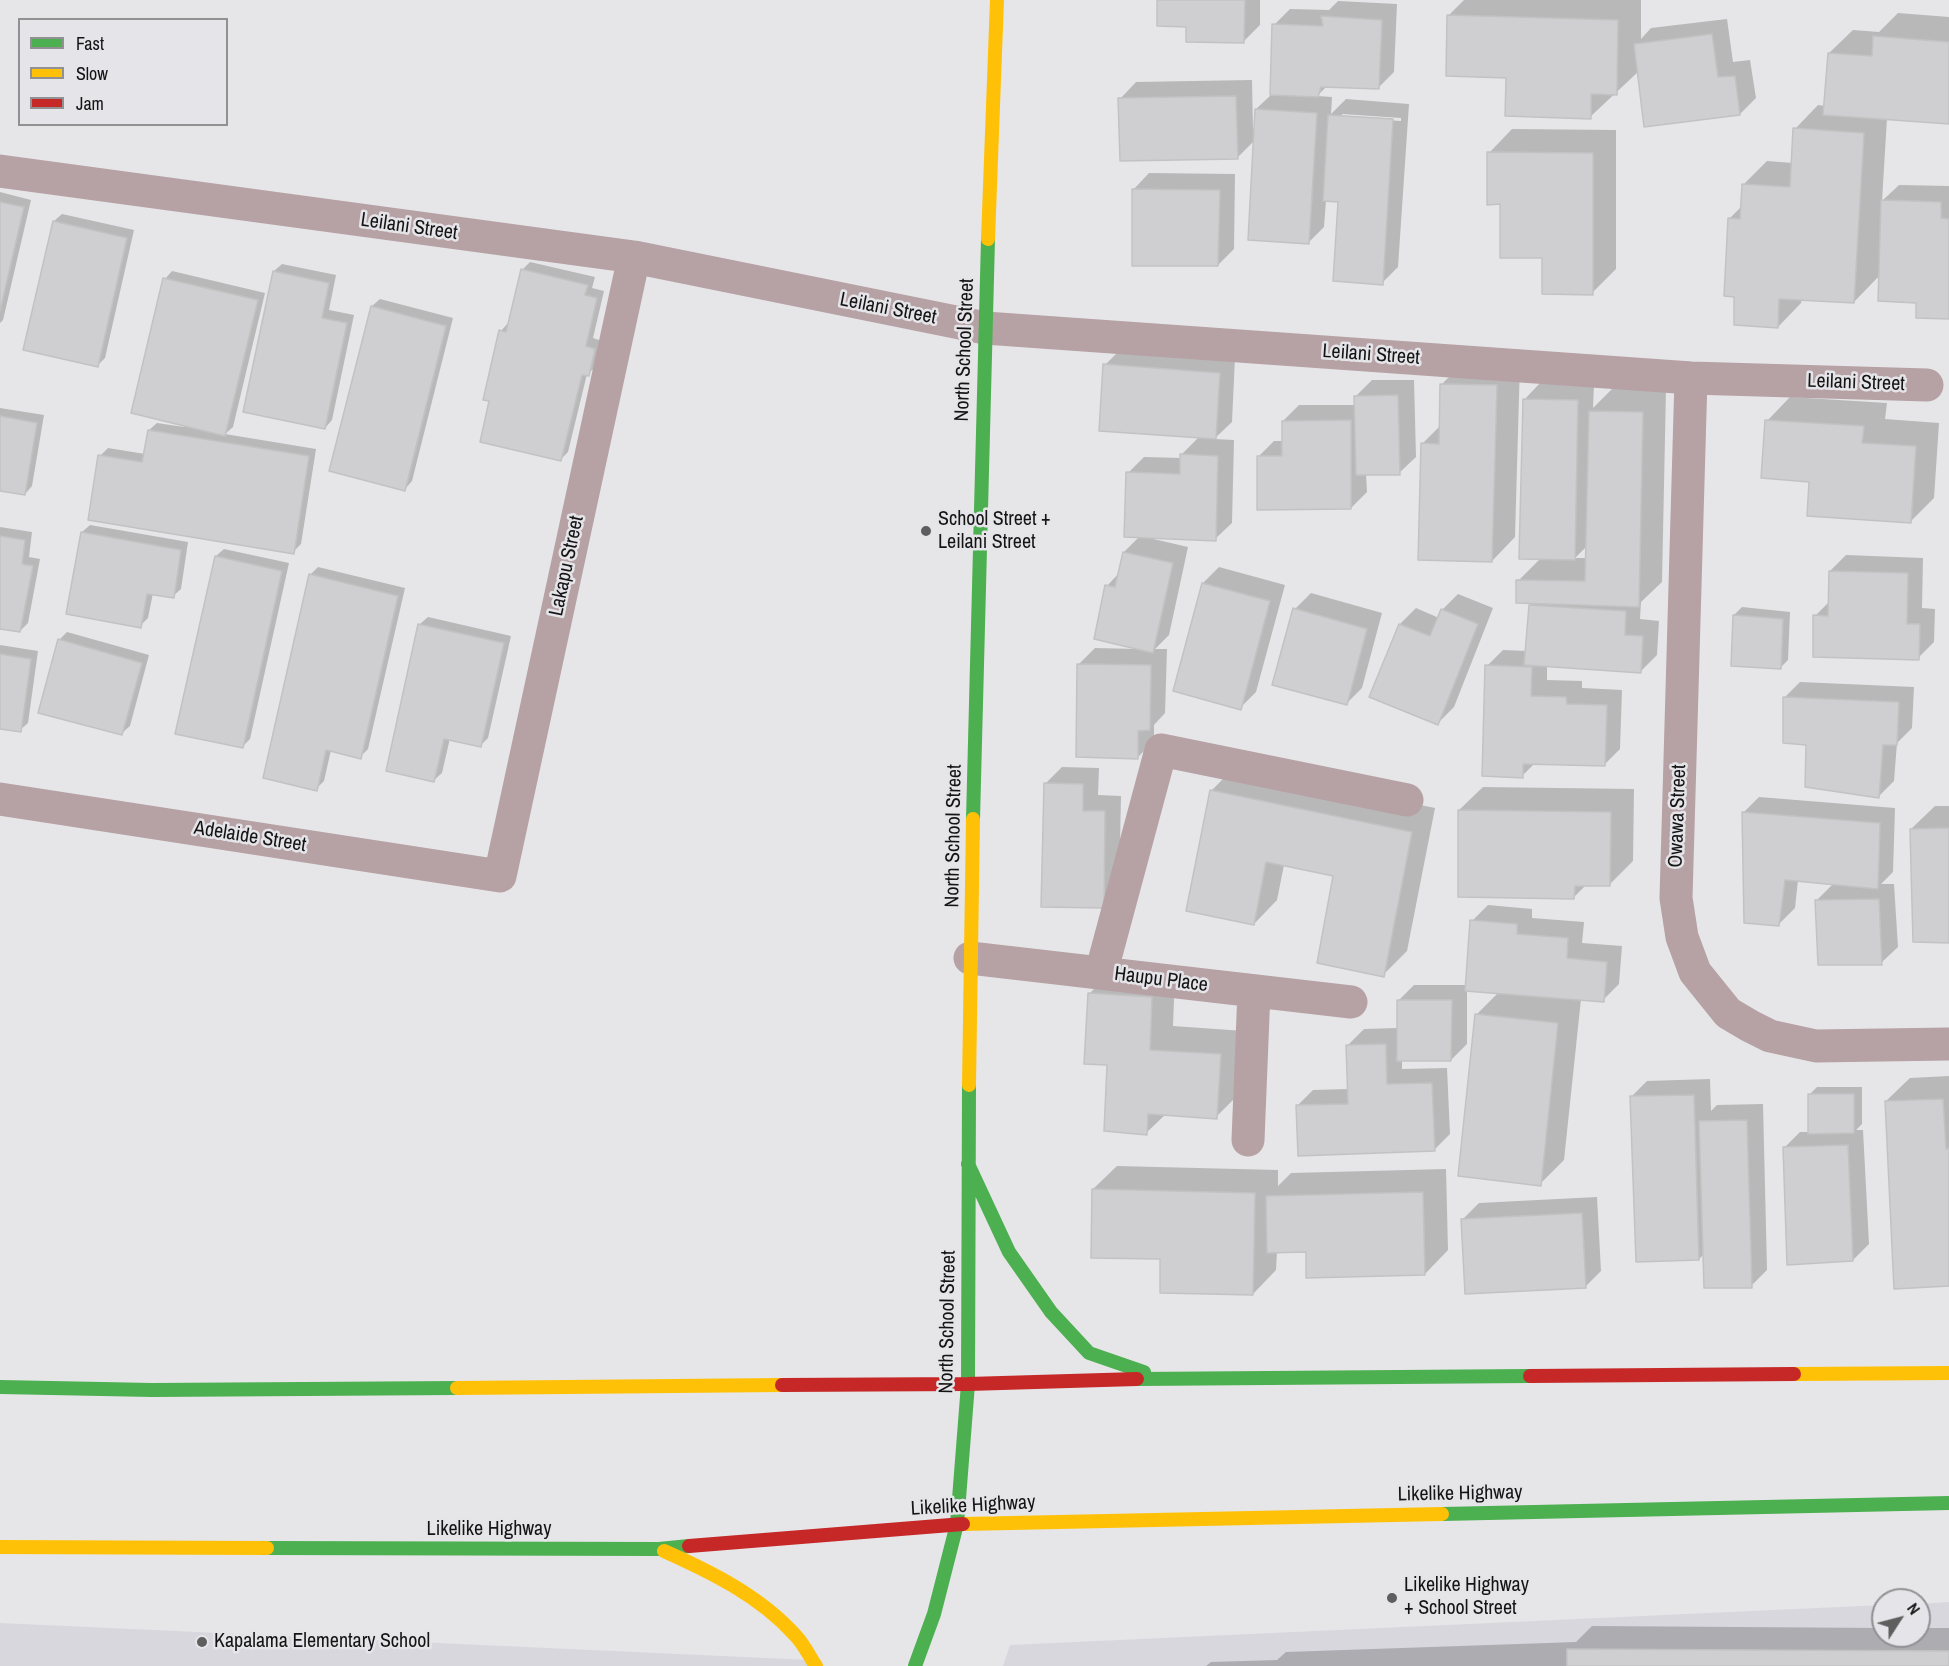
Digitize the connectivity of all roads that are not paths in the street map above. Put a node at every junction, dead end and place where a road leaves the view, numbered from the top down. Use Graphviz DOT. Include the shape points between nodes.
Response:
graph roads {
  1 [pos="997,0"];
  2 [pos="0,171"];
  3 [pos="634,257"];
  4 [pos="985,328"];
  5 [pos="1690,378"];
  6 [pos="1927,385"];
  7 [pos="0,799"];
  8 [pos="1407,800"];
  9 [pos="500,876"];
  10 [pos="970,958"];
  11 [pos="1101,973"];
  12 [pos="1254,991"];
  13 [pos="1351,1002"];
  14 [pos="1949,1044"];
  15 [pos="1248,1140"];
  16 [pos="969,1164"];
  17 [pos="1949,1373"];
  18 [pos="1163,1378"];
  19 [pos="968,1384"];
  20 [pos="0,1387"];
  21 [pos="1949,1503"];
  22 [pos="957,1524"];
  23 [pos="0,1547"];
  24 [pos="659,1550"];
  25 [pos="816,1666"];
  26 [pos="915,1666"];
  1 -- 4 [label="main road, North School Street"];
  2 -- 3 [label="street, Leilani Street"];
  3 -- 4 [label="street, Leilani Street"];
  3 -- 9 [label="street, Lakapu Street"];
  4 -- 5 [label="street, Leilani Street"];
  4 -- 10 [label="main road, North School Street"];
  5 -- 6 [label="street, Leilani Street"];
  5 -- 14 [label="street, Owawa Street" via="1676,898 1682,937 1695,972 1728,1013 1770,1036 1816,1046"];
  7 -- 9 [label="street, Adelaide Street"];
  8 -- 11 [label="street" via="1161,750"];
  10 -- 11 [label="street, Haupu Place"];
  10 -- 16 [label="main road, North School Street"];
  11 -- 12 [label="street, Haupu Place"];
  12 -- 13 [label="street, Haupu Place"];
  12 -- 15 [label="street"];
  16 -- 18 [label="main road" via="1009,1252 1052,1312 1089,1353"];
  16 -- 19 [label="main road, North School Street"];
  17 -- 18 [label="main road"];
  18 -- 19 [label="main road"];
  19 -- 20 [label="main road" via="152,1390"];
  19 -- 22 [label="main road, North School Street"];
  21 -- 22 [label="main road, Likelike Highway"];
  22 -- 24 [label="main road, Likelike Highway"];
  22 -- 26 [label="main road, North School Street" via="934,1614"];
  23 -- 24 [label="main road, Likelike Highway"];
  24 -- 25 [label="main road" via="702,1567 736,1587 796,1636"];
}
